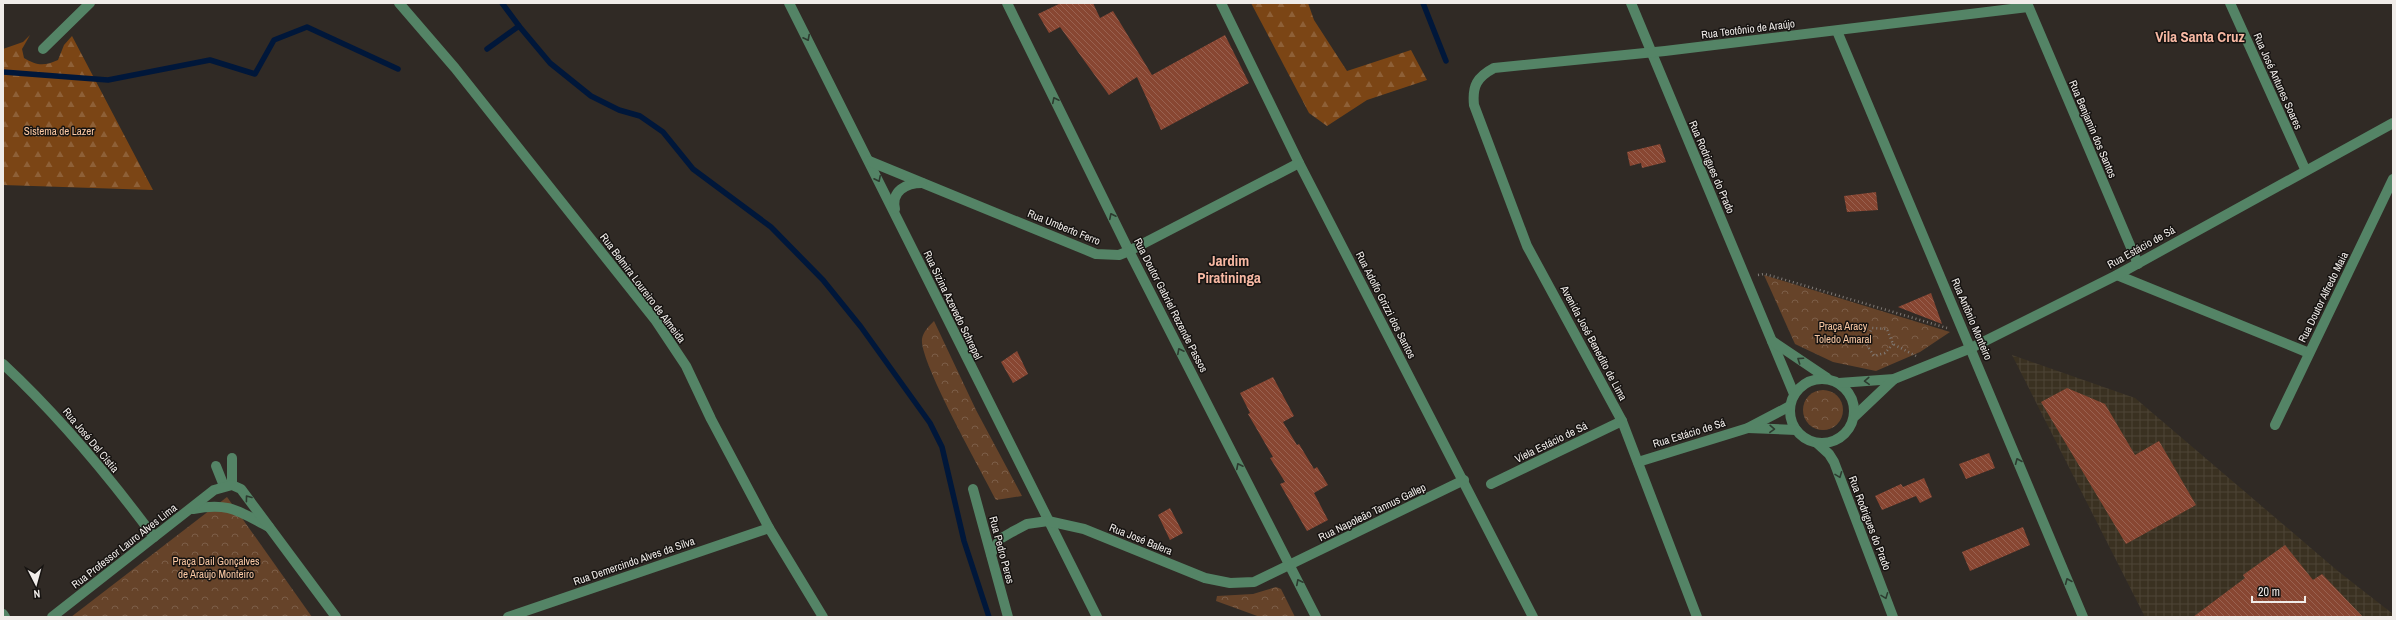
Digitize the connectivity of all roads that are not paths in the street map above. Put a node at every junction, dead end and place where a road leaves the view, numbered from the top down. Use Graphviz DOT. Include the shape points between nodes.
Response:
graph roads {
  1 [pos="90,3"];
  2 [pos="399,3"];
  3 [pos="789,3"];
  4 [pos="1007,3"];
  5 [pos="1222,3"];
  6 [pos="1630,3"];
  7 [pos="2230,3"];
  8 [pos="2027,5"];
  9 [pos="1836,31"];
  10 [pos="43,49"];
  11 [pos="1652,52"];
  12 [pos="1476,82"];
  13 [pos="2393,123"];
  14 [pos="869,161"];
  15 [pos="1299,163"];
  16 [pos="2305,169"];
  17 [pos="2393,179"];
  18 [pos="925,183"];
  19 [pos="896,215"];
  20 [pos="1129,251"];
  21 [pos="2138,264"];
  22 [pos="2117,275"];
  23 [pos="1772,341"];
  24 [pos="1971,348"];
  25 [pos="2309,354"];
  26 [pos="3,364"];
  27 [pos="1827,378"];
  28 [pos="1894,379"];
  29 [pos="1840,383"];
  30 [pos="1794,394"];
  31 [pos="1790,406"];
  32 [pos="1855,416"];
  33 [pos="1622,421"];
  34 [pos="2276,425"];
  35 [pos="1748,428"];
  36 [pos="1796,430"];
  37 [pos="1818,443"];
  38 [pos="232,458"];
  39 [pos="1638,462"];
  40 [pos="216,466"];
  41 [pos="1464,480"];
  42 [pos="1490,484"];
  43 [pos="228,485"];
  44 [pos="973,489"];
  45 [pos="191,510"];
  46 [pos="1048,521"];
  47 [pos="769,528"];
  48 [pos="272,529"];
  49 [pos="154,537"];
  50 [pos="991,554"];
  51 [pos="1290,566"];
  52 [pos="3,614"];
  53 [pos="5,617"];
  54 [pos="52,617"];
  55 [pos="336,617"];
  56 [pos="508,617"];
  57 [pos="823,617"];
  58 [pos="1008,617"];
  59 [pos="1097,617"];
  60 [pos="1316,617"];
  61 [pos="1533,617"];
  62 [pos="1697,617"];
  63 [pos="1893,617"];
  64 [pos="2083,617"];
  1 -- 10 [label="street"];
  2 -- 47 [label="street, Rua Belmira Loureiro de Almeida" via="455,68 656,321 686,366"];
  3 -- 14 [label="street, Rua Sizina Azevedo Schrepel, one-way"];
  20 -- 4 [label="street, Rua Doutor Gabriel Rezende Passos, one-way"];
  5 -- 15 [label="street, Rua Adolfo Grizzi dos Santos"];
  6 -- 11 [label="street, Rua Rodrigues do Prado"];
  7 -- 16 [label="street, Rua José Antunes Soares"];
  8 -- 9 [label="street, Rua Teotônio de Araújo"];
  8 -- 21 [label="street, Rua Benjamin dos Santos"];
  9 -- 11 [label="street, Rua Teotônio de Araújo"];
  9 -- 24 [label="street, Rua Antônio Monteiro"];
  11 -- 12 [label="street, Rua Teotônio de Araújo" via="1494,68 1483,74"];
  11 -- 23 [label="street, Rua Rodrigues do Prado"];
  12 -- 33 [label="street, Avenida José Benedito de Lima" via="1473,93 1474,105 1527,246"];
  13 -- 16 [label="street, Rua Estácio de Sá"];
  14 -- 18 [label="street, Rua Umberto Ferro"];
  14 -- 19 [label="street, Rua Sizina Azevedo Schrepel, one-way"];
  15 -- 20 [label="street, Rua Umberto Ferro"];
  15 -- 41 [label="street, Rua Adolfo Grizzi dos Santos"];
  16 -- 21 [label="street, Rua Estácio de Sá"];
  17 -- 25 [label="street, Rua Doutor Alfredo Maia"];
  18 -- 19 [label="street" via="902,187 896,193 893,202"];
  18 -- 20 [label="street, Rua Umberto Ferro" via="1096,254 1119,255"];
  19 -- 46 [label="street, Rua Sizina Azevedo Schrepel"];
  51 -- 20 [label="street, Rua Doutor Gabriel Rezende Passos, one-way"];
  21 -- 22 [label="street, Rua Estácio de Sá"];
  22 -- 24 [label="street, Rua Estácio de Sá"];
  22 -- 25 [label="street"];
  27 -- 23 [label="street, one-way"];
  23 -- 30 [label="street, Rua Rodrigues do Prado"];
  24 -- 28 [label="street, Rua Estácio de Sá"];
  64 -- 24 [label="street, Rua Antônio Monteiro, one-way"];
  25 -- 34 [label="street, Rua Doutor Alfredo Maia"];
  26 -- 49 [label="street, Rua José Del Cístia" via="36,395 83,448"];
  27 -- 29 [label="street"];
  27 -- 30 [label="street" via="1814,379 1803,384"];
  28 -- 29 [label="street, Rua Estácio de Sá, one-way"];
  28 -- 32 [label="street, Rua Estácio de Sá"];
  29 -- 32 [label="street" via="1849,391 1854,403"];
  30 -- 31 [label="street"];
  31 -- 35 [label="street, Rua Estácio de Sá"];
  31 -- 36 [label="street" via="1790,418"];
  32 -- 37 [label="street" via="1851,427 1842,437"];
  33 -- 39 [label="street, Avenida José Benedito de Lima"];
  33 -- 42 [label="street, Viela Estácio de Sá"];
  35 -- 36 [label="street, Rua Estácio de Sá, one-way"];
  35 -- 39 [label="street, Rua Estácio de Sá"];
  36 -- 37 [label="street" via="1805,439"];
  37 -- 63 [label="street, Rua Rodrigues do Prado, one-way" via="1834,462"];
  38 -- 43 [label="street"];
  39 -- 62 [label="street, Avenida José Benedito de Lima"];
  40 -- 43 [label="street"];
  41 -- 51 [label="street, Rua Napoleão Tannus Gallep"];
  41 -- 61 [label="street, Rua Adolfo Grizzi dos Santos"];
  43 -- 45 [label="street" via="214,490"];
  48 -- 43 [label="street, one-way" via="241,489"];
  44 -- 50 [label="street, Rua Pedro Peres"];
  45 -- 48 [label="street" via="211,505 231,507"];
  45 -- 49 [label="street, Rua Professor Lauro Alves Lima"];
  46 -- 50 [label="street, Rua José Balera" via="1028,524 1012,532 1000,539"];
  46 -- 51 [label="street, Rua José Balera" via="1084,529 1216,581 1254,582"];
  46 -- 59 [label="street, Rua Sizina Azevedo Schrepel"];
  47 -- 56 [label="street, Rua Demercindo Alves da Silva"];
  47 -- 57 [label="street, Rua Belmira Loureiro de Almeida"];
  48 -- 55 [label="street"];
  49 -- 54 [label="street, Rua Professor Lauro Alves Lima"];
  50 -- 58 [label="street, Rua Pedro Peres"];
  60 -- 51 [label="street, Rua Doutor Gabriel Rezende Passos, one-way"];
  52 -- 53 [label="street"];
}
